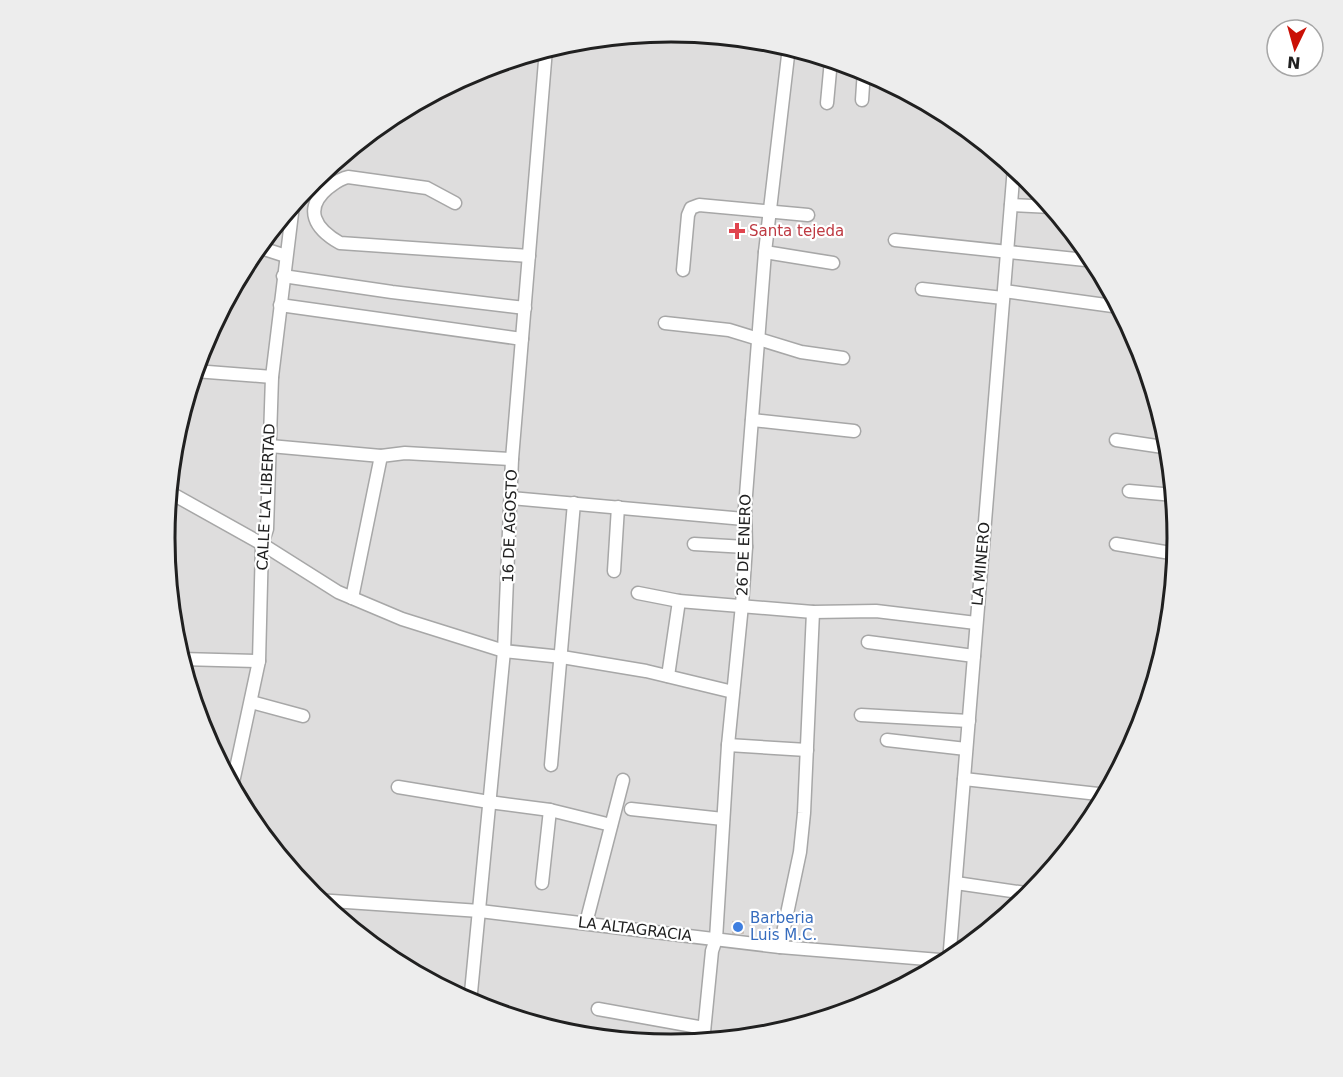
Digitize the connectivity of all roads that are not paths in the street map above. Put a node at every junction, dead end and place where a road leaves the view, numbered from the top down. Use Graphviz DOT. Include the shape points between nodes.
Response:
graph roads {
  1 [pos="788,56"];
  2 [pos="545,59"];
  3 [pos="830,68"];
  4 [pos="863,81"];
  5 [pos="862,100"];
  6 [pos="827,103"];
  7 [pos="1013,178"];
  8 [pos="455,203"];
  9 [pos="1011,205"];
  10 [pos="1041,206"];
  11 [pos="769,211"];
  12 [pos="808,215"];
  13 [pos="290,221"];
  14 [pos="895,240"];
  15 [pos="268,250"];
  16 [pos="765,252"];
  17 [pos="1007,252"];
  18 [pos="286,256"];
  19 [pos="529,256"];
  20 [pos="1082,260"];
  21 [pos="833,263"];
  22 [pos="683,270"];
  23 [pos="283,276"];
  24 [pos="922,289"];
  25 [pos="1003,294"];
  26 [pos="280,305"];
  27 [pos="1110,306"];
  28 [pos="525,308"];
  29 [pos="665,323"];
  30 [pos="522,339"];
  31 [pos="758,340"];
  32 [pos="843,358"];
  33 [pos="204,372"];
  34 [pos="272,377"];
  35 [pos="752,420"];
  36 [pos="854,431"];
  37 [pos="1116,440"];
  38 [pos="270,446"];
  39 [pos="1159,446"];
  40 [pos="381,456"];
  41 [pos="512,459"];
  42 [pos="1129,491"];
  43 [pos="1166,494"];
  44 [pos="177,496"];
  45 [pos="511,498"];
  46 [pos="574,503"];
  47 [pos="618,507"];
  48 [pos="744,519"];
  49 [pos="262,544"];
  50 [pos="694,544"];
  51 [pos="1116,544"];
  52 [pos="746,547"];
  53 [pos="1168,552"];
  54 [pos="614,571"];
  55 [pos="638,593"];
  56 [pos="352,598"];
  57 [pos="680,601"];
  58 [pos="742,605"];
  59 [pos="813,612"];
  60 [pos="976,623"];
  61 [pos="868,642"];
  62 [pos="504,651"];
  63 [pos="974,656"];
  64 [pos="562,657"];
  65 [pos="190,659"];
  66 [pos="258,661"];
  67 [pos="668,676"];
  68 [pos="733,692"];
  69 [pos="251,702"];
  70 [pos="861,714"];
  71 [pos="303,716"];
  72 [pos="969,721"];
  73 [pos="887,740"];
  74 [pos="728,745"];
  75 [pos="966,749"];
  76 [pos="807,750"];
  77 [pos="551,765"];
  78 [pos="235,774"];
  79 [pos="964,779"];
  80 [pos="623,780"];
  81 [pos="398,787"];
  82 [pos="1097,794"];
  83 [pos="489,802"];
  84 [pos="631,809"];
  85 [pos="550,810"];
  86 [pos="723,819"];
  87 [pos="611,825"];
  88 [pos="542,883"];
  89 [pos="956,883"];
  90 [pos="1020,892"];
  91 [pos="336,904"];
  92 [pos="480,911"];
  93 [pos="586,923"];
  94 [pos="716,939"];
  95 [pos="780,947"];
  96 [pos="951,948"];
  97 [pos="933,960"];
  98 [pos="471,993"];
  99 [pos="598,1009"];
  100 [pos="704,1028"];
  101 [pos="704,1034"];
  1 -- 11 [label="street, 26 DE ENERO"];
  2 -- 19 [label="street, 16 DE AGOSTO"];
  3 -- 6 [label="street"];
  4 -- 5 [label="street"];
  7 -- 9 [label="street, LA MINERO"];
  8 -- 19 [label="street" via="427,188 348,177 340,178 318,196 313,213 315,220 340,243"];
  9 -- 10 [label="street"];
  9 -- 17 [label="street, LA MINERO"];
  11 -- 12 [label="street"];
  11 -- 16 [label="street, 26 DE ENERO"];
  11 -- 22 [label="street" via="699,205 691,208 687,215"];
  13 -- 18 [label="street, CALLE LA LIBERTAD"];
  14 -- 17 [label="street"];
  15 -- 18 [label="street"];
  16 -- 21 [label="street"];
  16 -- 31 [label="street, 26 DE ENERO"];
  17 -- 20 [label="street"];
  17 -- 25 [label="street, LA MINERO"];
  18 -- 23 [label="street, CALLE LA LIBERTAD"];
  19 -- 28 [label="street, 16 DE AGOSTO"];
  23 -- 26 [label="street, CALLE LA LIBERTAD"];
  23 -- 28 [label="street"];
  24 -- 25 [label="street"];
  25 -- 27 [label="street"];
  25 -- 60 [label="street, LA MINERO"];
  26 -- 30 [label="street"];
  26 -- 34 [label="street, CALLE LA LIBERTAD"];
  28 -- 30 [label="street, 16 DE AGOSTO"];
  29 -- 31 [label="street" via="729,330"];
  30 -- 41 [label="street, 16 DE AGOSTO"];
  31 -- 32 [label="street"];
  31 -- 35 [label="street, 26 DE ENERO"];
  33 -- 34 [label="street"];
  34 -- 38 [label="street, CALLE LA LIBERTAD"];
  35 -- 36 [label="street"];
  35 -- 48 [label="street, 26 DE ENERO"];
  37 -- 39 [label="street"];
  38 -- 40 [label="street"];
  38 -- 49 [label="street, CALLE LA LIBERTAD" via="267,529"];
  40 -- 41 [label="street" via="405,453"];
  40 -- 56 [label="street"];
  41 -- 45 [label="street, 16 DE AGOSTO"];
  42 -- 43 [label="street"];
  44 -- 49 [label="street"];
  45 -- 46 [label="street"];
  45 -- 62 [label="street, 16 DE AGOSTO"];
  46 -- 47 [label="street"];
  46 -- 64 [label="street"];
  47 -- 48 [label="street"];
  47 -- 54 [label="street"];
  48 -- 52 [label="street, 26 DE ENERO"];
  49 -- 56 [label="street"];
  49 -- 66 [label="street, CALLE LA LIBERTAD"];
  50 -- 52 [label="street"];
  51 -- 53 [label="street"];
  52 -- 58 [label="street, 26 DE ENERO"];
  55 -- 57 [label="street"];
  56 -- 62 [label="street" via="402,619"];
  57 -- 58 [label="street"];
  57 -- 67 [label="street"];
  58 -- 59 [label="street"];
  58 -- 68 [label="street, 26 DE ENERO"];
  59 -- 60 [label="street" via="876,611"];
  59 -- 76 [label="street"];
  60 -- 63 [label="street, LA MINERO"];
  61 -- 63 [label="street"];
  62 -- 64 [label="street"];
  62 -- 83 [label="street, 16 DE AGOSTO"];
  63 -- 72 [label="street, LA MINERO"];
  64 -- 67 [label="street"];
  64 -- 77 [label="street"];
  65 -- 66 [label="street"];
  66 -- 69 [label="street, CALLE LA LIBERTAD"];
  67 -- 68 [label="street"];
  68 -- 74 [label="street, 26 DE ENERO"];
  69 -- 71 [label="street"];
  69 -- 78 [label="street, CALLE LA LIBERTAD"];
  70 -- 72 [label="street"];
  72 -- 75 [label="street, LA MINERO"];
  73 -- 75 [label="street"];
  74 -- 76 [label="street"];
  74 -- 86 [label="street, 26 DE ENERO"];
  75 -- 79 [label="street, LA MINERO"];
  76 -- 95 [label="street" via="800,852"];
  79 -- 82 [label="street"];
  79 -- 89 [label="street, LA MINERO"];
  80 -- 87 [label="street"];
  81 -- 83 [label="street"];
  83 -- 85 [label="street"];
  83 -- 92 [label="street, 16 DE AGOSTO"];
  84 -- 86 [label="street"];
  85 -- 87 [label="street"];
  85 -- 88 [label="street"];
  86 -- 94 [label="street, 26 DE ENERO"];
  87 -- 93 [label="street"];
  89 -- 90 [label="street"];
  89 -- 96 [label="street, LA MINERO"];
  91 -- 92 [label="street, LA ALTAGRACIA"];
  92 -- 93 [label="street, LA ALTAGRACIA"];
  92 -- 98 [label="street, 16 DE AGOSTO"];
  93 -- 94 [label="street, LA ALTAGRACIA"];
  94 -- 95 [label="street, LA ALTAGRACIA"];
  94 -- 100 [label="street, 26 DE ENERO"];
  95 -- 97 [label="street, LA ALTAGRACIA"];
  99 -- 100 [label="street"];
  100 -- 101 [label="street, 26 DE ENERO"];
}
